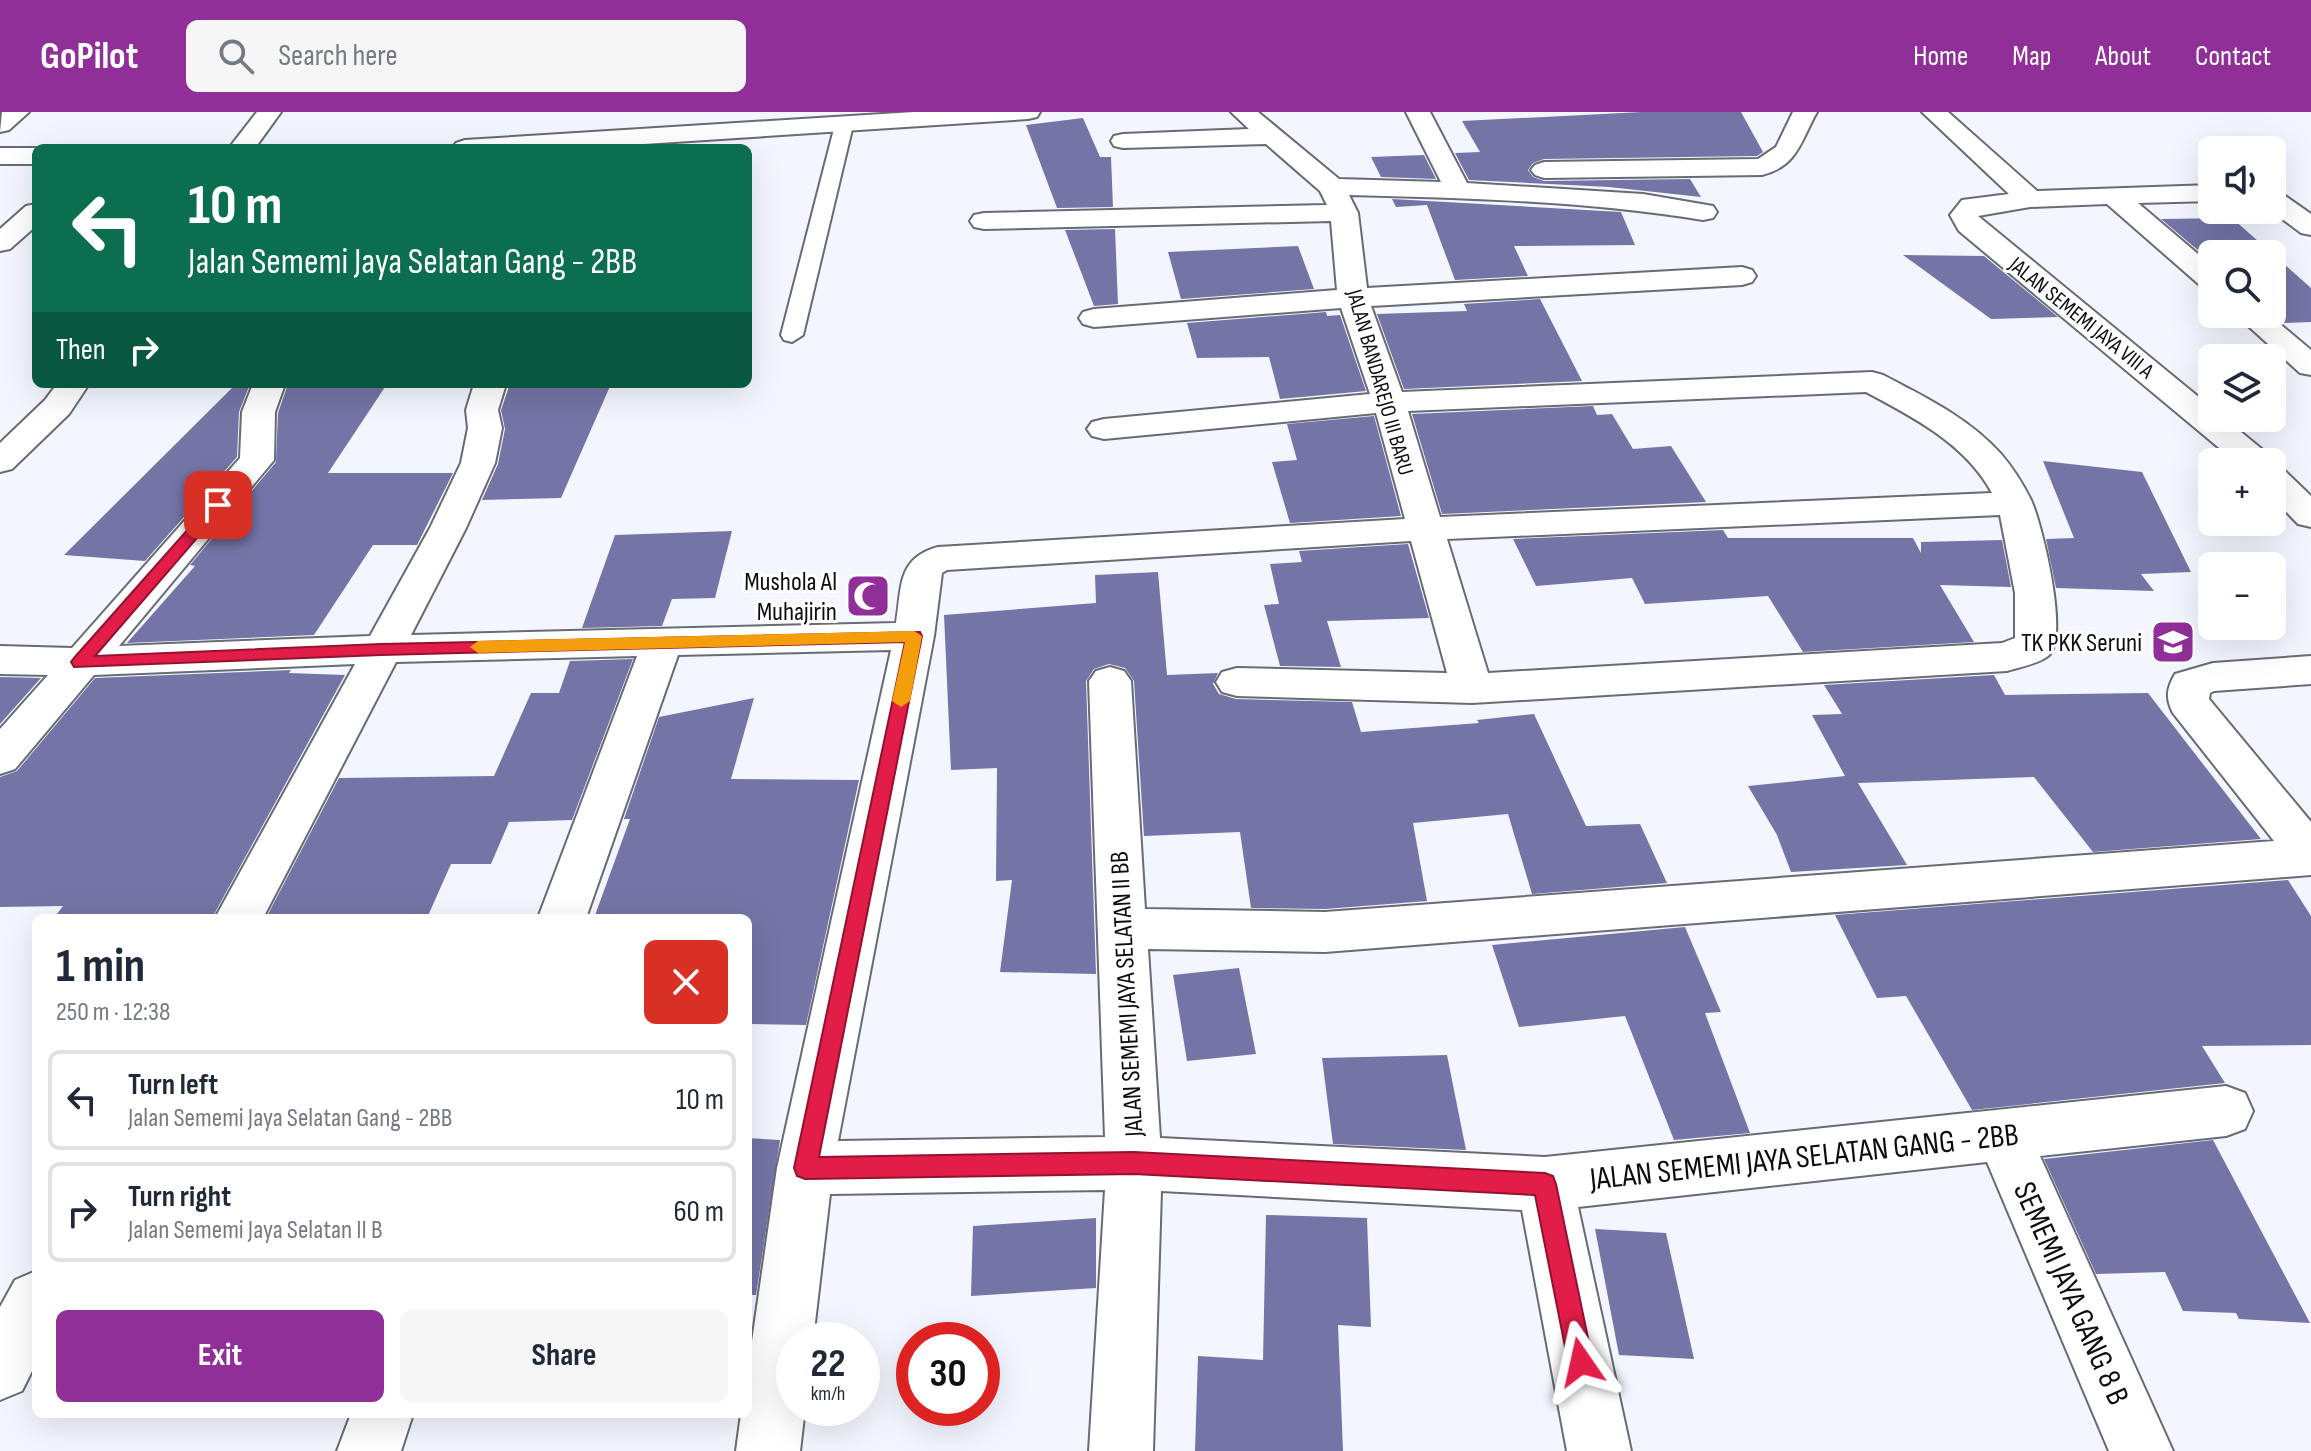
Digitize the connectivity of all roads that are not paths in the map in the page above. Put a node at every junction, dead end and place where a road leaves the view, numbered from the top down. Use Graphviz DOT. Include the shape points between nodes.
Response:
graph roads {
  1 [pos="17,112"];
  2 [pos="269,112"];
  3 [pos="1028,112"];
  4 [pos="1243,112"];
  5 [pos="1418,112"];
  6 [pos="1805,112"];
  7 [pos="1934,112"];
  8 [pos="851,121"];
  9 [pos="476,124"];
  10 [pos="0,125"];
  11 [pos="655,132"];
  12 [pos="1273,136"];
  13 [pos="1123,141"];
  14 [pos="245,144"];
  15 [pos="467,144"];
  16 [pos="512,144"];
  17 [pos="0,156"];
  18 [pos="32,156"];
  19 [pos="1544,170"];
  20 [pos="1458,190"];
  21 [pos="2198,193"];
  22 [pos="2112,195"];
  23 [pos="2030,199"];
  24 [pos="2286,199"];
  25 [pos="1338,200"];
  26 [pos="1703,212"];
  27 [pos="32,215"];
  28 [pos="984,221"];
  29 [pos="2311,227"];
  30 [pos="0,243"];
  31 [pos="2198,269"];
  32 [pos="1742,276"];
  33 [pos="1353,298"];
  34 [pos="1094,318"];
  35 [pos="2266,328"];
  36 [pos="792,335"];
  37 [pos="2311,366"];
  38 [pos="70,388"];
  39 [pos="267,388"];
  40 [pos="489,388"];
  41 [pos="1389,402"];
  42 [pos="1104,429"];
  43 [pos="2240,448"];
  44 [pos="0,462"];
  45 [pos="2286,491"];
  46 [pos="2014,503"];
  47 [pos="2311,516"];
  48 [pos="1424,529"];
  49 [pos="914,636"];
  50 [pos="662,643"];
  51 [pos="381,649"];
  52 [pos="0,660"];
  53 [pos="80,662"];
  54 [pos="2311,670"];
  55 [pos="1110,681"];
  56 [pos="1237,682"];
  57 [pos="1472,688"];
  58 [pos="0,758"];
  59 [pos="2311,856"];
  60 [pos="241,914"];
  61 [pos="563,914"];
  62 [pos="1124,929"];
  63 [pos="2226,1111"];
  64 [pos="2003,1135"];
  65 [pos="1134,1163"];
  66 [pos="805,1168"];
  67 [pos="1545,1184"];
  68 [pos="32,1309"];
  69 [pos="0,1369"];
  70 [pos="381,1418"];
  71 [pos="369,1451"];
  72 [pos="768,1451"];
  73 [pos="1121,1451"];
  74 [pos="1599,1451"];
  75 [pos="2141,1451"];
  1 -- 10 [label="street"];
  2 -- 14 [label="street"];
  3 -- 8 [label="street"];
  4 -- 12 [label="street"];
  5 -- 20 [label="street"];
  6 -- 19 [label="street" via="1780,160 1762,167"];
  7 -- 23 [label="street"];
  8 -- 11 [label="street"];
  8 -- 36 [label="lane"];
  9 -- 15 [label="street"];
  11 -- 16 [label="street"];
  12 -- 13 [label="street"];
  12 -- 25 [label="street"];
  17 -- 18 [label="street"];
  20 -- 25 [label="street"];
  20 -- 26 [label="street" via="1643,202"];
  21 -- 22 [label="street"];
  22 -- 23 [label="street"];
  22 -- 31 [label="street"];
  23 -- 43 [label="street, JALAN SEMEMI JAYA VIII A" via="1972,206 1964,215 1969,225"];
  24 -- 29 [label="street"];
  25 -- 28 [label="street"];
  25 -- 33 [label="street, JALAN BANDAREJO III BARU"];
  27 -- 30 [label="street"];
  32 -- 33 [label="street"];
  33 -- 34 [label="street"];
  33 -- 41 [label="street, JALAN BANDAREJO III BARU"];
  35 -- 37 [label="street"];
  38 -- 44 [label="street"];
  39 -- 53 [label="street" via="255,419 257,460"];
  40 -- 51 [label="street" via="478,463"];
  41 -- 42 [label="street"];
  41 -- 46 [label="street" via="1872,382 1963,436 1993,465"];
  41 -- 48 [label="street, JALAN BANDAREJO III BARU"];
  45 -- 47 [label="street"];
  46 -- 48 [label="street"];
  46 -- 57 [label="street" via="2039,619 2034,646 2007,657"];
  48 -- 49 [label="street" via="938,559 924,568"];
  48 -- 57 [label="street, JALAN BANDAREJO III BARU"];
  49 -- 50 [label="street"];
  49 -- 66 [label="street"];
  50 -- 51 [label="street"];
  50 -- 61 [label="street"];
  51 -- 53 [label="street"];
  51 -- 60 [label="street"];
  52 -- 53 [label="street"];
  53 -- 58 [label="street"];
  54 -- 59 [label="street" via="2213,677 2190,684 2188,702"];
  55 -- 62 [label="street, JALAN SEMEMI JAYA SELATAN II BB"];
  56 -- 57 [label="street"];
  59 -- 62 [label="street" via="1325,932"];
  62 -- 65 [label="street, JALAN SEMEMI JAYA SELATAN II BB"];
  63 -- 64 [label="street, JALAN SEMEMI JAYA SELATAN GANG - 2BB"];
  64 -- 67 [label="street, JALAN SEMEMI JAYA SELATAN GANG - 2BB"];
  64 -- 75 [label="street, SEMEMI JAYA GANG 8 B"];
  65 -- 66 [label="street, JALAN SEMEMI JAYA SELATAN GANG - 2BB"];
  65 -- 67 [label="street, JALAN SEMEMI JAYA SELATAN GANG - 2BB"];
  65 -- 73 [label="street, JALAN SEMEMI JAYA SELATAN II BB"];
  66 -- 72 [label="street"];
  67 -- 74 [label="street"];
  68 -- 69 [label="street"];
  70 -- 71 [label="street"];
}
